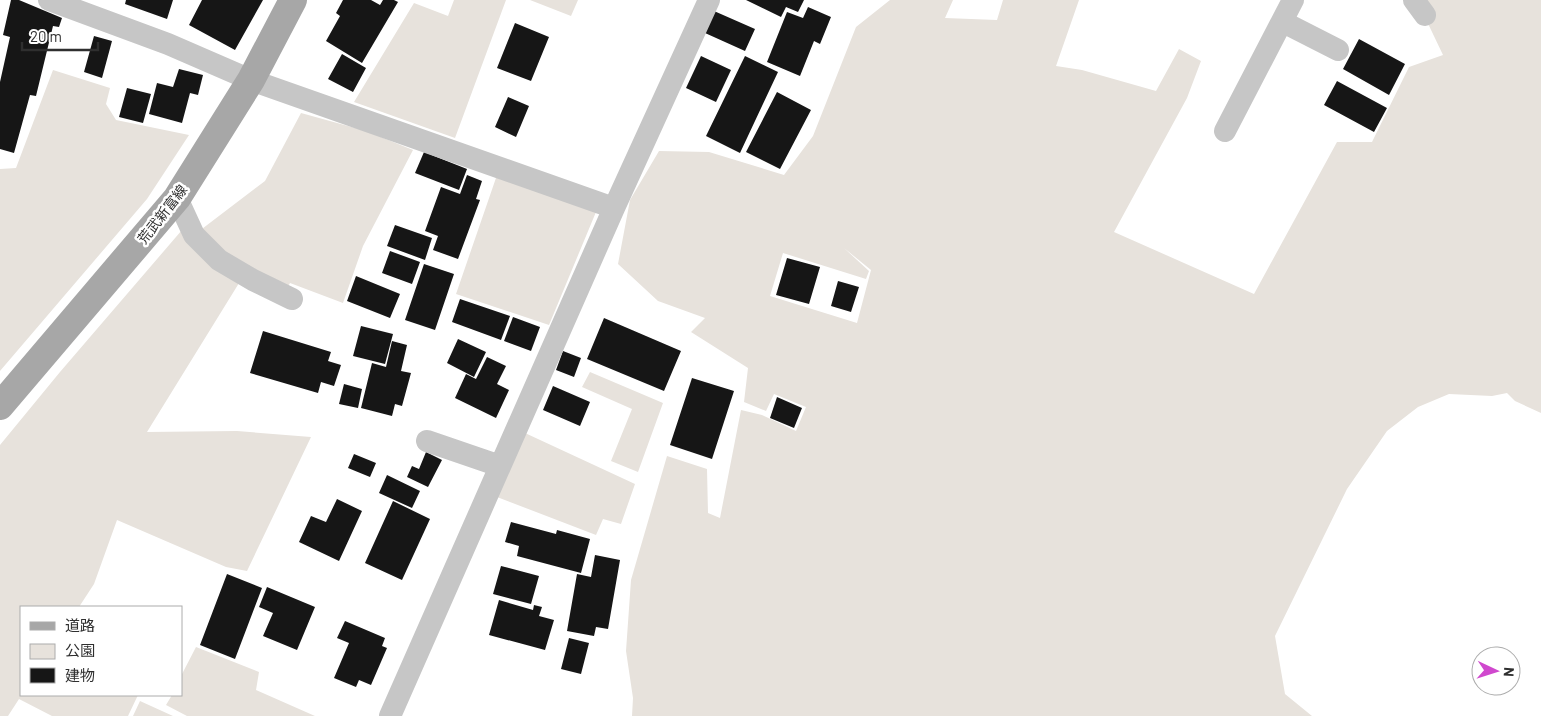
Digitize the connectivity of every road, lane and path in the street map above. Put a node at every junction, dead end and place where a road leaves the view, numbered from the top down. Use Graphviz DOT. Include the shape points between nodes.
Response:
graph roads {
  1 [pos="49,0"];
  2 [pos="293,0"];
  3 [pos="709,0"];
  4 [pos="1293,0"];
  5 [pos="1282,22"];
  6 [pos="1338,50"];
  7 [pos="251,80"];
  8 [pos="1225,131"];
  9 [pos="177,198"];
  10 [pos="614,208"];
  11 [pos="292,299"];
  12 [pos="0,406"];
  13 [pos="427,441"];
  14 [pos="500,466"];
  15 [pos="390,716"];
  1 -- 7 [label="street" via="168,44"];
  2 -- 7 [label="main road, 荒武新富線"];
  3 -- 10 [label="street"];
  4 -- 5 [label="street"];
  5 -- 6 [label="street"];
  5 -- 8 [label="street"];
  7 -- 9 [label="main road, 荒武新富線"];
  7 -- 10 [label="street"];
  9 -- 11 [label="street" via="194,235 219,260"];
  9 -- 12 [label="main road, 荒武新富線"];
  10 -- 14 [label="street"];
  13 -- 14 [label="street"];
  14 -- 15 [label="street"];
}
